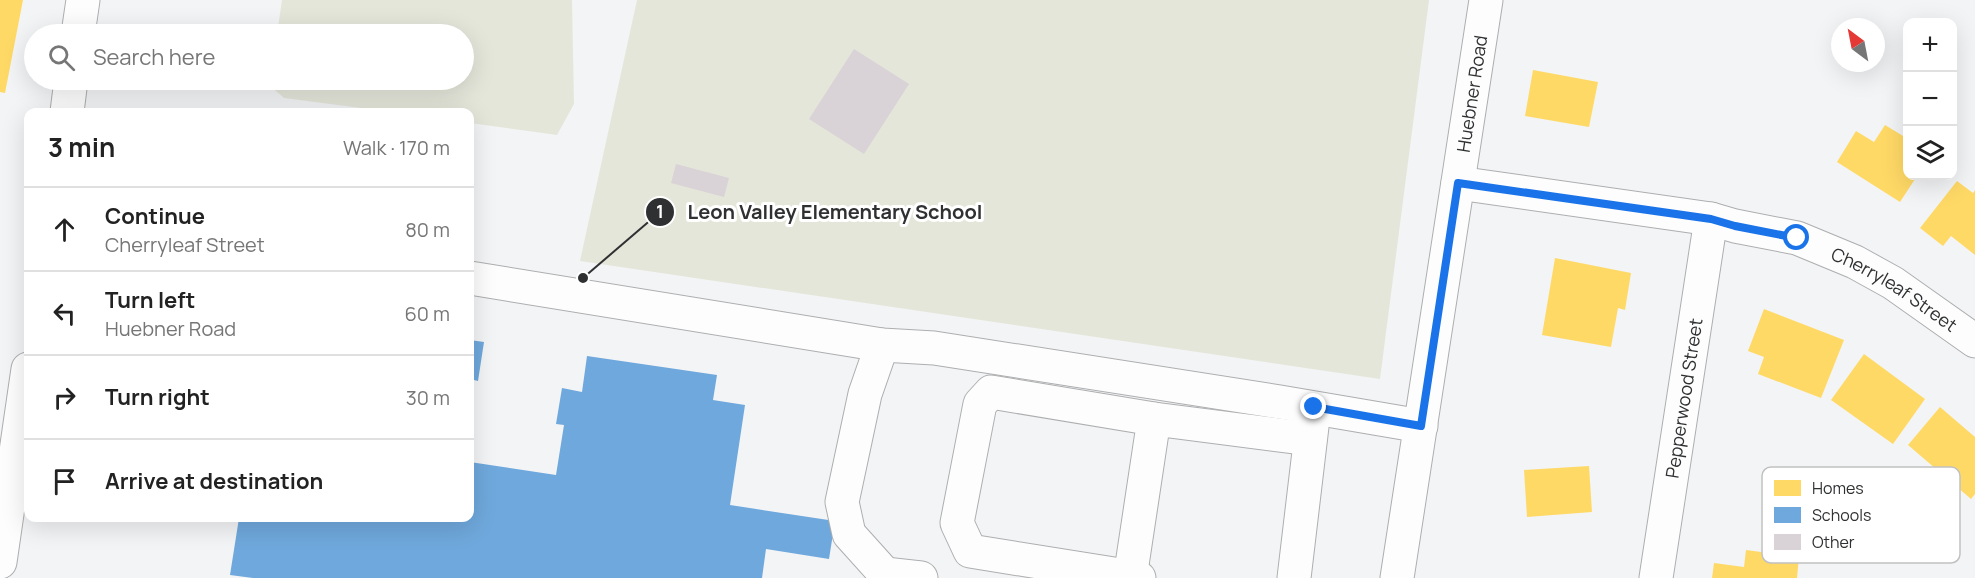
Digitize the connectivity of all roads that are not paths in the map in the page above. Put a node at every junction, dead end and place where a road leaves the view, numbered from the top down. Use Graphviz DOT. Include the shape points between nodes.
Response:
graph roads {
  1 [pos="83,0"];
  2 [pos="1486,0"];
  3 [pos="79,24"];
  4 [pos="70,90"];
  5 [pos="68,108"];
  6 [pos="1458,183"];
  7 [pos="1711,219"];
  8 [pos="474,279"];
  9 [pos="1975,341"];
  10 [pos="882,345"];
  11 [pos="24,397"];
  12 [pos="1314,407"];
  13 [pos="1154,418"];
  14 [pos="1421,426"];
  15 [pos="1310,440"];
  16 [pos="0,562"];
  17 [pos="921,578"];
  18 [pos="1133,578"];
  19 [pos="1294,578"];
  20 [pos="1397,578"];
  21 [pos="1656,578"];
  1 -- 3 [label="street"];
  2 -- 6 [label="street, Huebner Road"];
  4 -- 5 [label="street"];
  6 -- 7 [label="street, Cherryleaf Street"];
  6 -- 14 [label="street, Huebner Road"];
  7 -- 9 [label="street, Cherryleaf Street" via="1797,238 1855,262 1893,283"];
  7 -- 21 [label="street, Pepperwood Street"];
  8 -- 10 [label="street"];
  10 -- 12 [label="street" via="934,348"];
  10 -- 17 [label="street" via="865,394 843,502 849,534 885,574"];
  11 -- 16 [label="street"];
  12 -- 14 [label="street"];
  12 -- 15 [label="street"];
  13 -- 15 [label="street"];
  13 -- 18 [label="street"];
  13 -- 18 [label="street" via="991,392 980,404 957,523 970,551"];
  14 -- 20 [label="street, Huebner Road"];
  15 -- 19 [label="street"];
}
